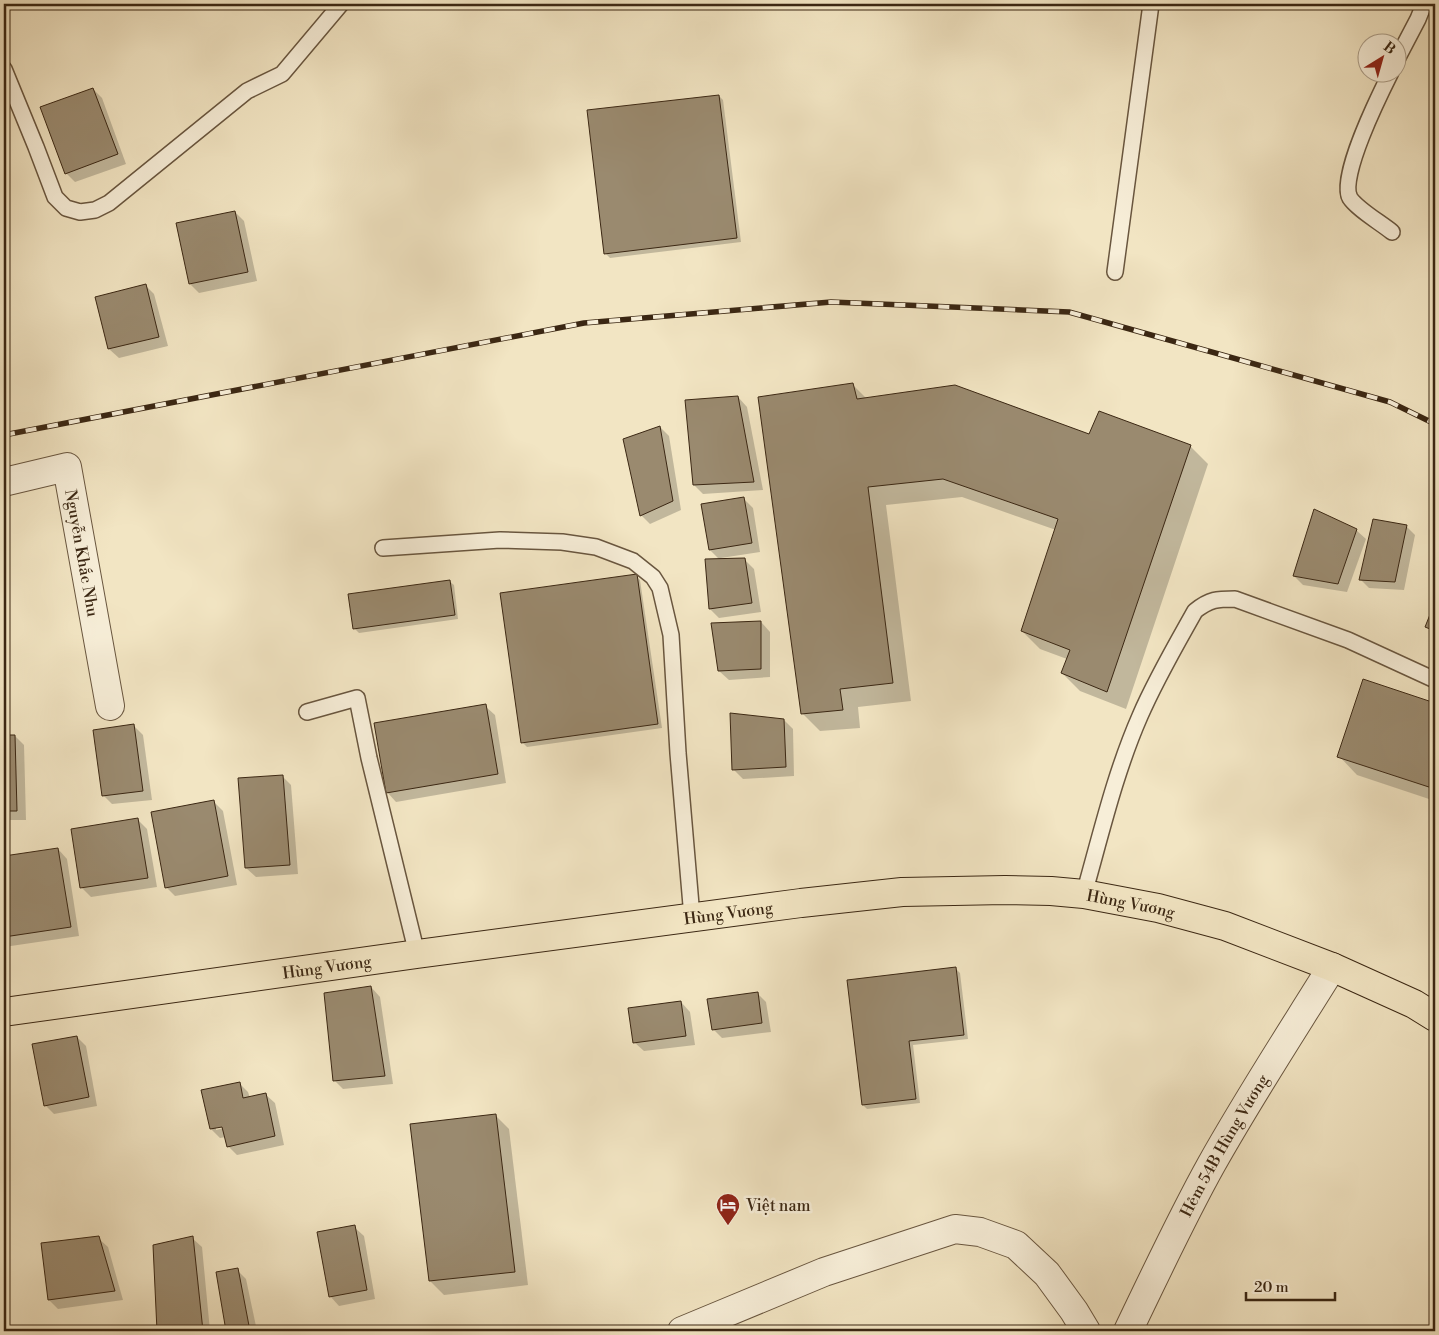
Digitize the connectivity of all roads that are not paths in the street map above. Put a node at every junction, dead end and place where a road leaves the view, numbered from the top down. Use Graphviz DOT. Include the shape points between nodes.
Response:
graph roads {
  1 [pos="341,4"];
  2 [pos="1151,4"];
  3 [pos="1424,4"];
  4 [pos="1406,42"];
  5 [pos="4,69"];
  6 [pos="1385,82"];
  7 [pos="1392,232"];
  8 [pos="1114,272"];
  9 [pos="4,482"];
  10 [pos="383,548"];
  11 [pos="1435,680"];
  12 [pos="110,706"];
  13 [pos="307,712"];
  14 [pos="1084,894"];
  15 [pos="692,918"];
  16 [pos="417,954"];
  17 [pos="1332,968"];
  18 [pos="4,1012"];
  19 [pos="1435,1017"];
  20 [pos="682,1331"];
  21 [pos="1086,1331"];
  22 [pos="1128,1331"];
  1 -- 5 [label="lane" via="282,74 247,91 109,203 95,210 80,212 66,208 55,197"];
  2 -- 8 [label="lane"];
  3 -- 4 [label="lane"];
  6 -- 7 [label="lane" via="1358,143 1348,189 1350,198 1358,206"];
  9 -- 12 [label="street, Nguyễn Khắc Nhu" via="67,467"];
  10 -- 15 [label="lane" via="500,540 562,542 596,547 624,557 653,577 660,588 671,636"];
  11 -- 14 [label="lane" via="1348,640 1235,599 1218,599 1204,604 1196,611 1140,716 1124,756"];
  13 -- 16 [label="lane" via="357,698"];
  14 -- 15 [label="highway, Hùng Vương" via="1005,890 902,892"];
  14 -- 17 [label="highway, Hùng Vương" via="1158,908 1225,926"];
  15 -- 16 [label="highway, Hùng Vương"];
  16 -- 18 [label="highway, Hùng Vương"];
  17 -- 19 [label="highway, Hùng Vương" via="1414,1004"];
  17 -- 22 [label="street, Hẻm 54B Hùng Vương" via="1259,1081 1210,1166"];
  20 -- 21 [label="street" via="824,1272 955,1229 980,1232 1016,1245 1047,1274"];
}
